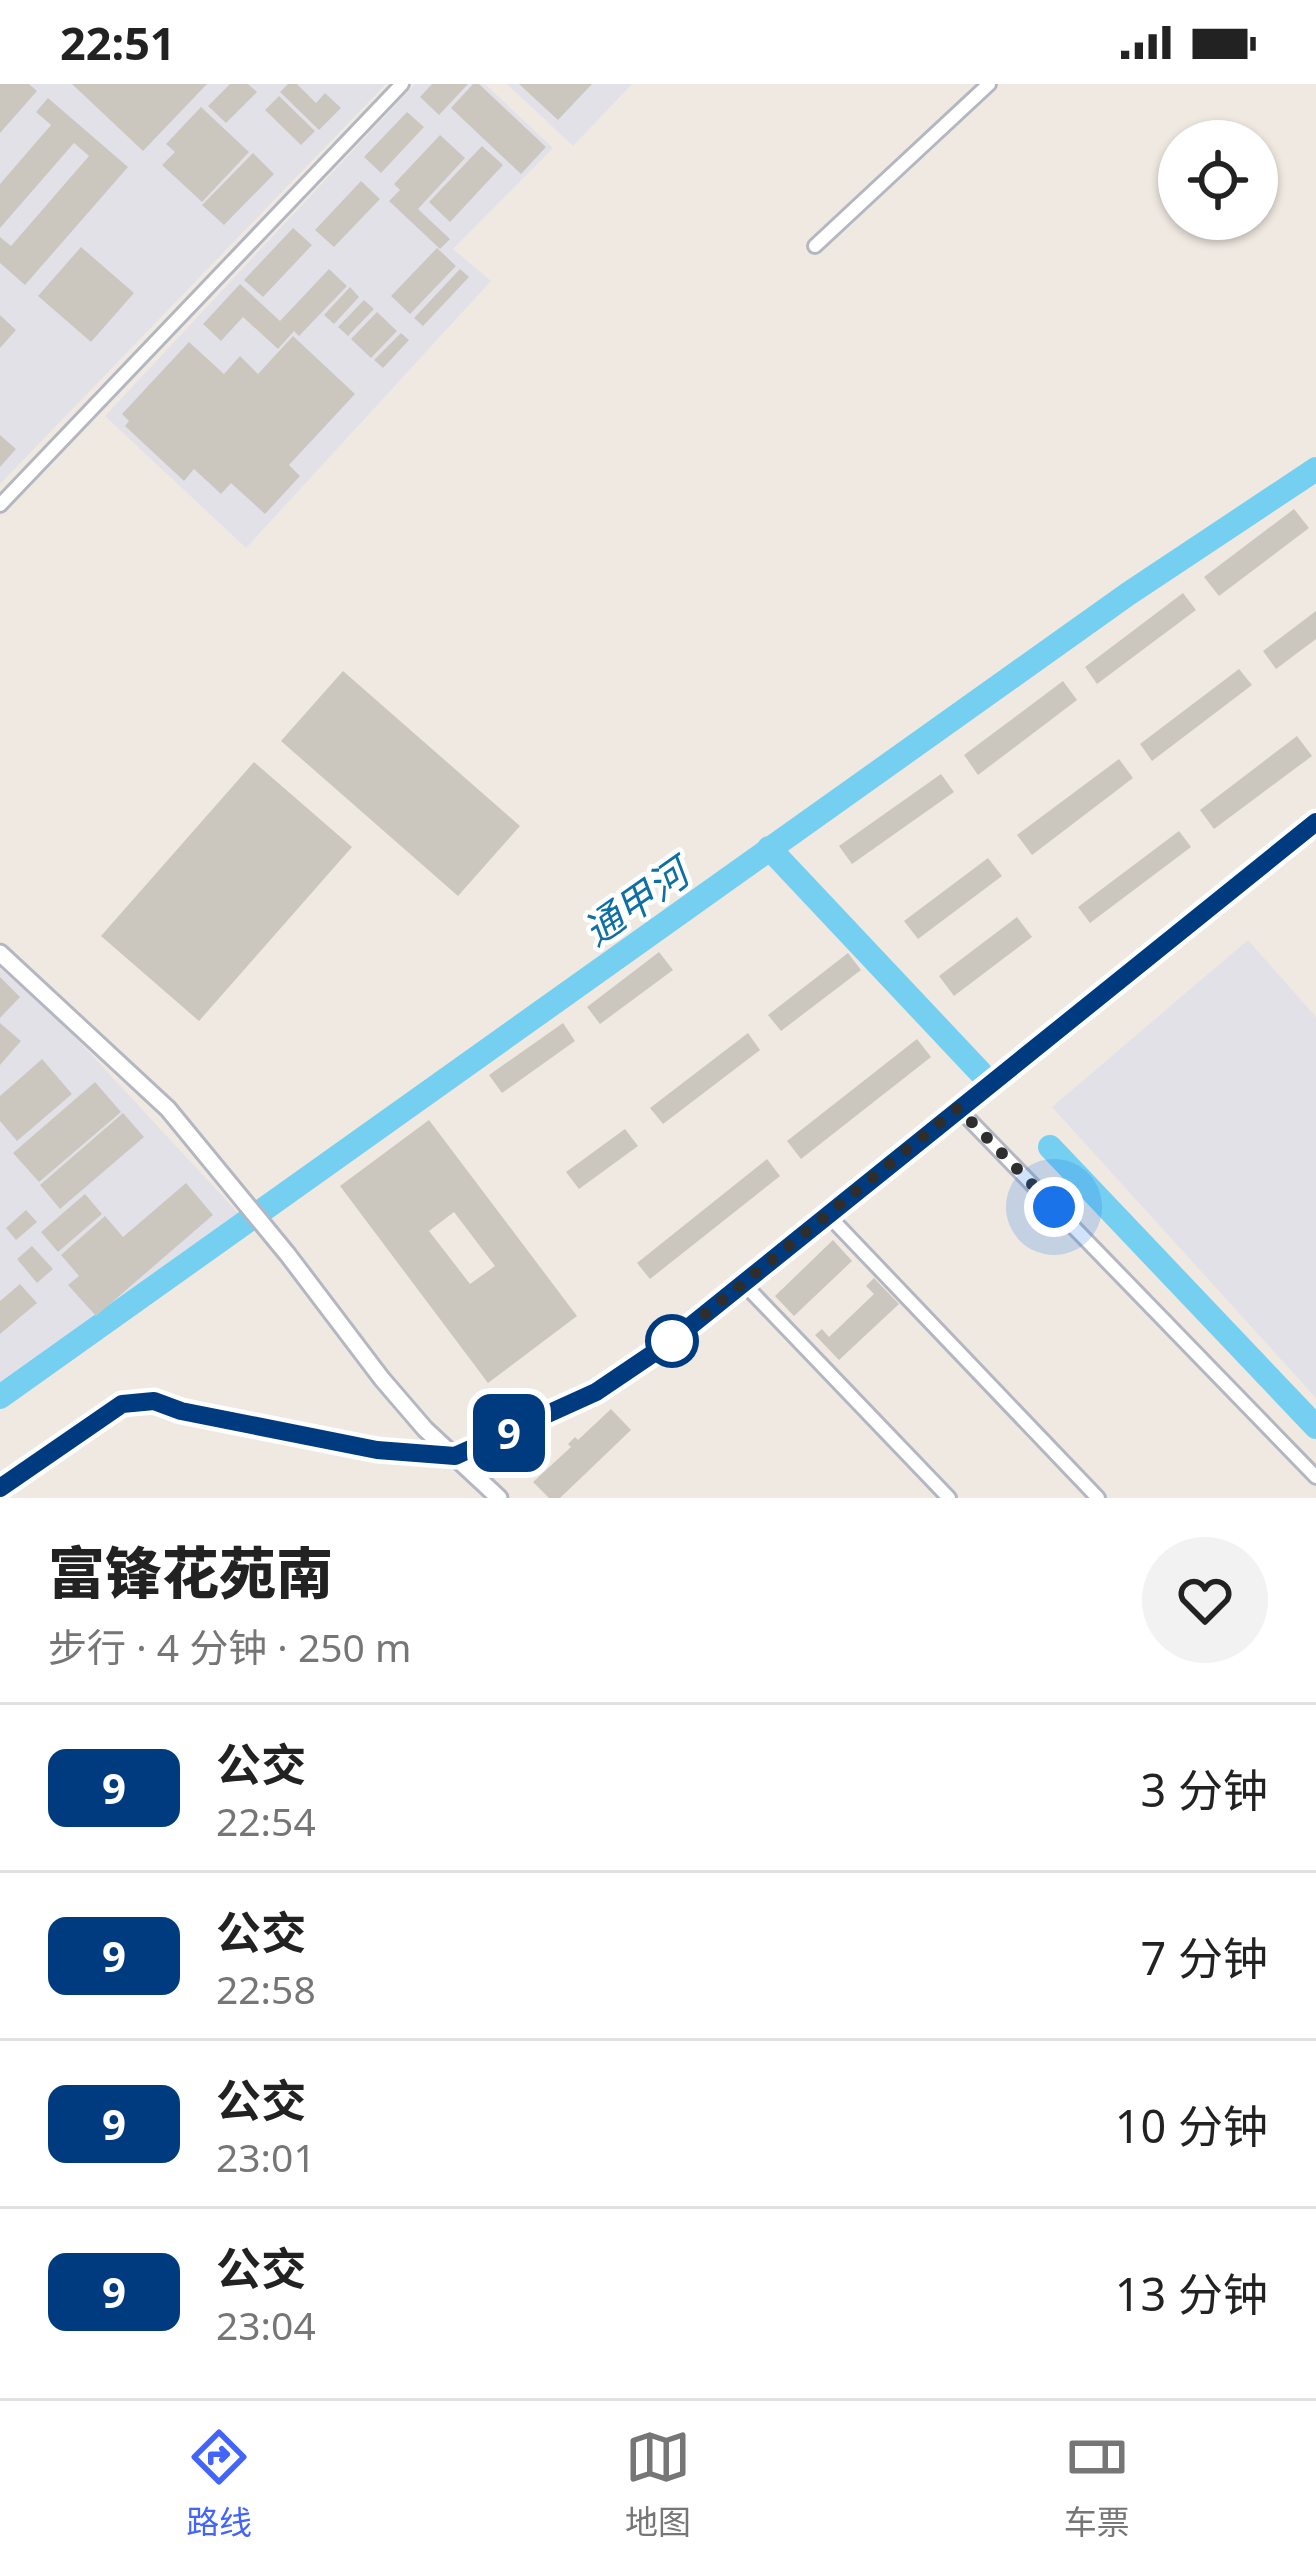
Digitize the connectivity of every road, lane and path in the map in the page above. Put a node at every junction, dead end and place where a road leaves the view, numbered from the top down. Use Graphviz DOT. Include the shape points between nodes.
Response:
graph roads {
  1 [pos="402,84"];
  2 [pos="989,84"];
  3 [pos="815,247"];
  4 [pos="0,505"];
  5 [pos="1316,823"];
  6 [pos="0,953"];
  7 [pos="958,1108"];
  8 [pos="827,1214"];
  9 [pos="743,1282"];
  10 [pos="455,1456"];
  11 [pos="1316,1477"];
  12 [pos="0,1488"];
  13 [pos="499,1498"];
  14 [pos="950,1498"];
  15 [pos="1098,1498"];
  1 -- 4 [label="street"];
  2 -- 3 [label="street"];
  5 -- 7 [label="street"];
  6 -- 10 [label="street" via="168,1109 382,1379"];
  7 -- 8 [label="street"];
  7 -- 11 [label="street"];
  8 -- 9 [label="street"];
  8 -- 15 [label="street"];
  9 -- 10 [label="street" via="596,1392"];
  9 -- 14 [label="street"];
  10 -- 12 [label="street" via="377,1450 154,1401 122,1404"];
  10 -- 13 [label="street"];
}
